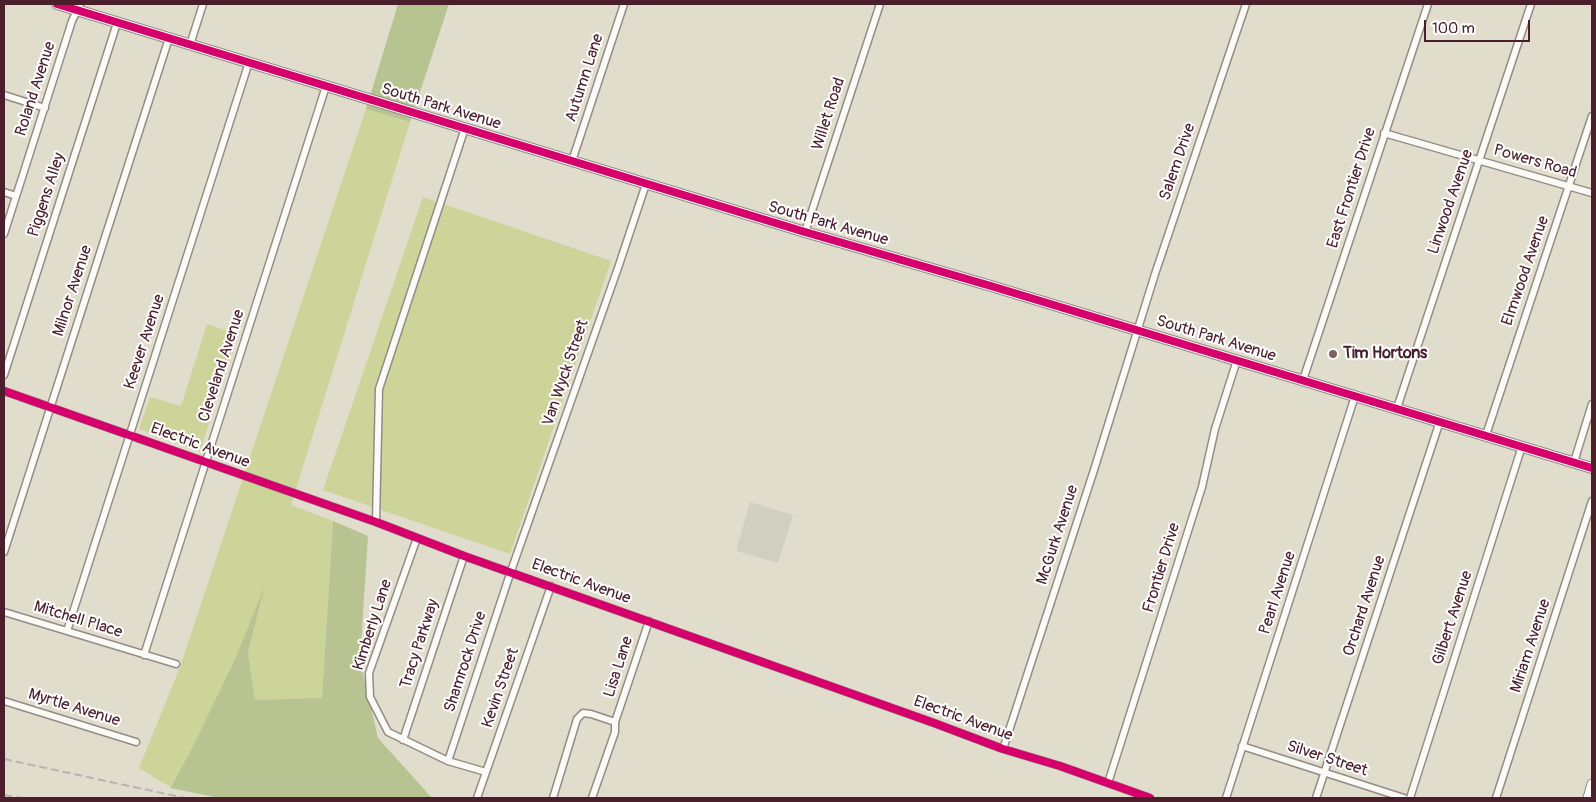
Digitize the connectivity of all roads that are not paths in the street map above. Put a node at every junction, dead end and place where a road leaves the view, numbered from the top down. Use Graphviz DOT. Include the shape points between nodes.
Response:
graph roads {
  1 [pos="57,4"];
  2 [pos="203,4"];
  3 [pos="624,4"];
  4 [pos="880,4"];
  5 [pos="1246,4"];
  6 [pos="1428,4"];
  7 [pos="1532,4"];
  8 [pos="79,7"];
  9 [pos="117,23"];
  10 [pos="169,38"];
  11 [pos="190,45"];
  12 [pos="249,62"];
  13 [pos="326,86"];
  14 [pos="4,95"];
  15 [pos="45,108"];
  16 [pos="1592,116"];
  17 [pos="465,128"];
  18 [pos="1384,133"];
  19 [pos="1480,160"];
  20 [pos="572,161"];
  21 [pos="646,184"];
  22 [pos="1569,186"];
  23 [pos="4,192"];
  24 [pos="1592,193"];
  25 [pos="16,196"];
  26 [pos="805,232"];
  27 [pos="4,234"];
  28 [pos="1138,330"];
  29 [pos="1236,360"];
  30 [pos="4,375"];
  31 [pos="1303,380"];
  32 [pos="4,391"];
  33 [pos="1355,396"];
  34 [pos="1592,404"];
  35 [pos="50,408"];
  36 [pos="1397,408"];
  37 [pos="1440,422"];
  38 [pos="1486,435"];
  39 [pos="129,436"];
  40 [pos="1522,446"];
  41 [pos="1574,462"];
  42 [pos="206,463"];
  43 [pos="1592,468"];
  44 [pos="1592,501"];
  45 [pos="376,522"];
  46 [pos="417,538"];
  47 [pos="4,552"];
  48 [pos="464,556"];
  49 [pos="511,571"];
  50 [pos="551,586"];
  51 [pos="4,612"];
  52 [pos="649,621"];
  53 [pos="66,631"];
  54 [pos="144,655"];
  55 [pos="176,664"];
  56 [pos="4,701"];
  57 [pos="615,722"];
  58 [pos="403,740"];
  59 [pos="136,742"];
  60 [pos="1242,746"];
  61 [pos="1003,749"];
  62 [pos="448,761"];
  63 [pos="486,772"];
  64 [pos="1324,772"];
  65 [pos="1108,783"];
  66 [pos="1592,784"];
  67 [pos="477,798"];
  68 [pos="553,798"];
  69 [pos="592,798"];
  70 [pos="1150,798"];
  71 [pos="1226,798"];
  72 [pos="1316,798"];
  73 [pos="1404,798"];
  74 [pos="1410,798"];
  75 [pos="1496,798"];
  76 [pos="1588,798"];
  1 -- 8 [label="main road, South Park Avenue"];
  2 -- 11 [label="street"];
  3 -- 20 [label="street, Autumn Lane"];
  4 -- 26 [label="street, Willet Road"];
  5 -- 28 [label="street, Salem Drive"];
  6 -- 18 [label="street, East Frontier Drive"];
  7 -- 19 [label="street, Linwood Avenue"];
  8 -- 9 [label="main road, South Park Avenue"];
  8 -- 15 [label="street, Roland Avenue"];
  9 -- 10 [label="main road, South Park Avenue"];
  9 -- 30 [label="street, Piggens Alley"];
  10 -- 11 [label="main road, South Park Avenue"];
  10 -- 35 [label="street, Milnor Avenue"];
  11 -- 12 [label="main road, South Park Avenue"];
  12 -- 13 [label="main road, South Park Avenue"];
  12 -- 39 [label="street, Keever Avenue"];
  13 -- 17 [label="main road, South Park Avenue"];
  13 -- 42 [label="street, Cleveland Avenue"];
  14 -- 15 [label="street"];
  15 -- 25 [label="street, Roland Avenue"];
  16 -- 22 [label="street, Elmwood Avenue"];
  17 -- 20 [label="main road, South Park Avenue"];
  17 -- 45 [label="street" via="379,389"];
  18 -- 19 [label="street, Powers Road"];
  18 -- 31 [label="street, East Frontier Drive"];
  19 -- 22 [label="street, Powers Road"];
  19 -- 36 [label="street, Linwood Avenue"];
  20 -- 21 [label="main road, South Park Avenue"];
  21 -- 26 [label="main road, South Park Avenue"];
  21 -- 49 [label="street, Van Wyck Street"];
  22 -- 24 [label="street, Powers Road"];
  22 -- 38 [label="street, Elmwood Avenue"];
  23 -- 25 [label="street"];
  25 -- 27 [label="street, Roland Avenue"];
  26 -- 28 [label="main road, South Park Avenue"];
  28 -- 29 [label="main road, South Park Avenue"];
  28 -- 61 [label="street, McGurk Avenue"];
  29 -- 31 [label="main road, South Park Avenue"];
  29 -- 65 [label="street, Frontier Drive" via="1215,428 1202,487"];
  31 -- 33 [label="main road, South Park Avenue"];
  32 -- 35 [label="street, Electric Avenue"];
  33 -- 36 [label="main road, South Park Avenue"];
  33 -- 60 [label="street, Pearl Avenue"];
  34 -- 41 [label="street"];
  35 -- 39 [label="street, Electric Avenue"];
  35 -- 47 [label="street, Milnor Avenue"];
  36 -- 37 [label="main road, South Park Avenue"];
  37 -- 38 [label="main road, South Park Avenue"];
  37 -- 64 [label="street, Orchard Avenue"];
  38 -- 40 [label="main road, South Park Avenue"];
  39 -- 42 [label="street, Electric Avenue"];
  39 -- 53 [label="street, Keever Avenue"];
  40 -- 41 [label="main road, South Park Avenue"];
  40 -- 74 [label="street, Gilbert Avenue"];
  41 -- 43 [label="main road, South Park Avenue"];
  42 -- 45 [label="street, Electric Avenue"];
  42 -- 54 [label="street, Cleveland Avenue"];
  44 -- 75 [label="street, Miriam Avenue"];
  45 -- 46 [label="street, Electric Avenue"];
  46 -- 48 [label="street, Electric Avenue"];
  46 -- 58 [label="street, Kimberly Lane" via="369,673 370,697 388,732"];
  48 -- 49 [label="street, Electric Avenue"];
  48 -- 58 [label="street, Tracy Parkway"];
  49 -- 50 [label="street, Electric Avenue"];
  49 -- 62 [label="street, Shamrock Drive"];
  50 -- 52 [label="street, Electric Avenue"];
  50 -- 63 [label="street, Kevin Street"];
  51 -- 53 [label="street, Mitchell Place"];
  52 -- 57 [label="street, Lisa Lane"];
  52 -- 61 [label="street, Electric Avenue"];
  53 -- 54 [label="street, Mitchell Place"];
  54 -- 55 [label="street, Mitchell Place"];
  56 -- 59 [label="street, Myrtle Avenue"];
  57 -- 68 [label="street" via="591,714 583,714 577,719"];
  57 -- 69 [label="street, Lisa Lane" via="615,732"];
  58 -- 62 [label="street, Kimberly Lane"];
  60 -- 64 [label="street, Silver Street"];
  60 -- 71 [label="street, Pearl Avenue"];
  61 -- 65 [label="street, Electric Avenue"];
  62 -- 63 [label="street, Kimberly Lane"];
  63 -- 67 [label="street, Kevin Street"];
  64 -- 72 [label="street, Orchard Avenue"];
  64 -- 73 [label="street, Silver Street"];
  65 -- 70 [label="street, Electric Avenue"];
  66 -- 76 [label="street"];
}
